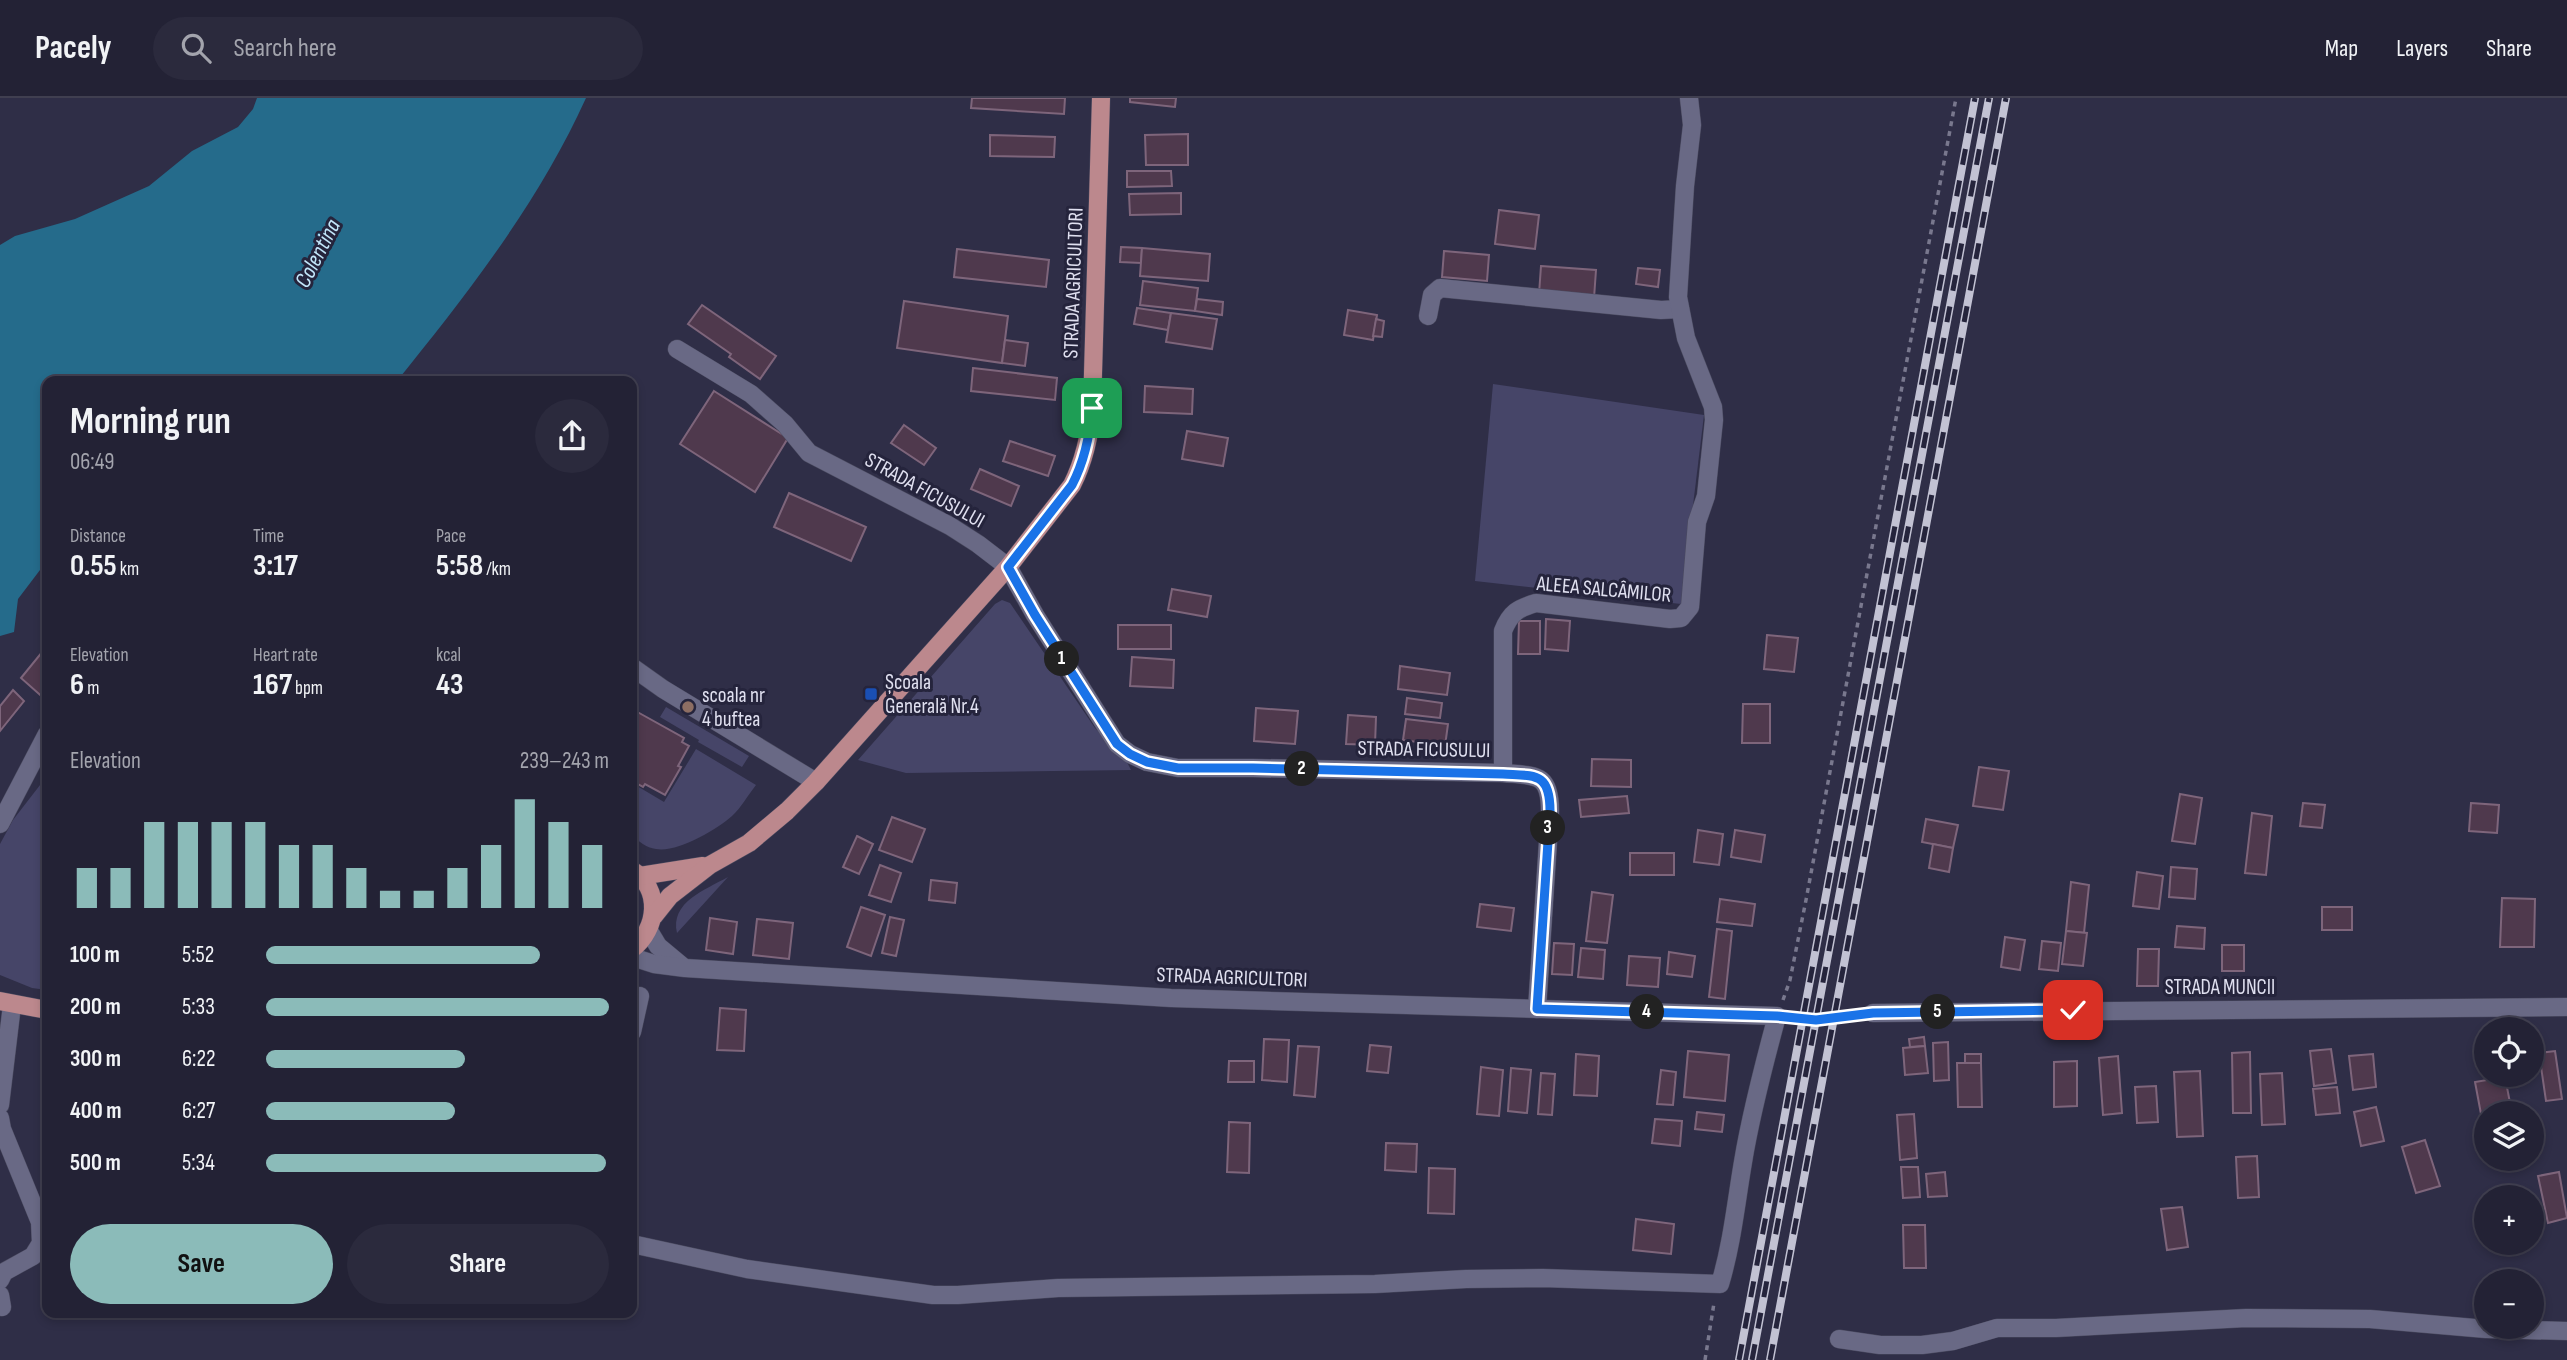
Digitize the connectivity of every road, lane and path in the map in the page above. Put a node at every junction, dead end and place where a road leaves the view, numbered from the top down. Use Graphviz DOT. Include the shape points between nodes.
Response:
graph roads {
  1 [pos="1101,98"];
  2 [pos="1689,98"];
  3 [pos="1956,98"];
  4 [pos="1680,309"];
  5 [pos="1428,316"];
  6 [pos="677,349"];
  7 [pos="1008,567"];
  8 [pos="637,671"];
  9 [pos="42,744"];
  10 [pos="1503,774"];
  11 [pos="816,782"];
  12 [pos="0,824"];
  13 [pos="710,865"];
  14 [pos="637,873"];
  15 [pos="637,874"];
  16 [pos="651,923"];
  17 [pos="637,942"];
  18 [pos="637,959"];
  19 [pos="685,968"];
  20 [pos="640,996"];
  21 [pos="6,1003"];
  22 [pos="2567,1007"];
  23 [pos="42,1009"];
  24 [pos="1537,1009"];
  25 [pos="637,1010"];
  26 [pos="1873,1013"];
  27 [pos="1777,1016"];
  28 [pos="0,1096"];
  29 [pos="0,1105"];
  30 [pos="0,1118"];
  31 [pos="637,1245"];
  32 [pos="0,1280"];
  33 [pos="1720,1284"];
  34 [pos="2567,1331"];
  35 [pos="1839,1339"];
  36 [pos="1705,1360"];
  1 -- 7 [label="main road, STRADA AGRICULTORI" via="1088,441 1072,485"];
  2 -- 4 [label="street, ALEEA SALCÂMILOR" via="1692,125"];
  3 -- 27 [label="path" via="1807,900 1790,980"];
  4 -- 5 [label="street" via="1440,288 1432,295"];
  4 -- 10 [label="street, ALEEA SALCÂMILOR" via="1714,420 1706,496 1697,522 1690,607 1681,618 1670,619 1536,603 1509,617 1503,631"];
  6 -- 7 [label="street, STRADA FICUSULUI" via="751,394 809,453 950,526"];
  7 -- 10 [label="street, STRADA FICUSULUI" via="1117,744 1147,762 1178,768"];
  7 -- 11 [label="main road, STRADA AGRICULTORI"];
  8 -- 11 [label="street"];
  9 -- 12 [label="street"];
  10 -- 24 [label="street" via="1536,776 1550,794"];
  11 -- 13 [label="main road, STRADA AGRICULTORI" via="749,843"];
  13 -- 14 [label="main road, STRADA AGRICULTORI" via="656,875"];
  13 -- 16 [label="main road, STRADA AGRICULTORI" via="670,896"];
  15 -- 16 [label="main road" via="651,892"];
  16 -- 17 [label="main road, STRADA AGRICULTORI"];
  16 -- 19 [label="street" via="665,954"];
  18 -- 19 [label="street, STRADA AGRICULTORI"];
  19 -- 24 [label="street, STRADA AGRICULTORI" via="1171,998"];
  20 -- 25 [label="street"];
  21 -- 23 [label="main road"];
  21 -- 28 [label="street"];
  22 -- 26 [label="street, STRADA MUNCII"];
  24 -- 27 [label="street, STRADA AGRICULTORI"];
  26 -- 27 [label="path" via="1816,1020"];
  27 -- 33 [label="street" via="1756,1093"];
  28 -- 29 [label="street"];
  30 -- 32 [label="street" via="40,1222 41,1243 33,1256 4,1272"];
  31 -- 33 [label="street" via="747,1269 958,1296 1058,1288 1466,1279"];
  33 -- 36 [label="path"];
  34 -- 35 [label="street" via="2370,1319 2258,1318 1997,1328 1922,1345"];
}
